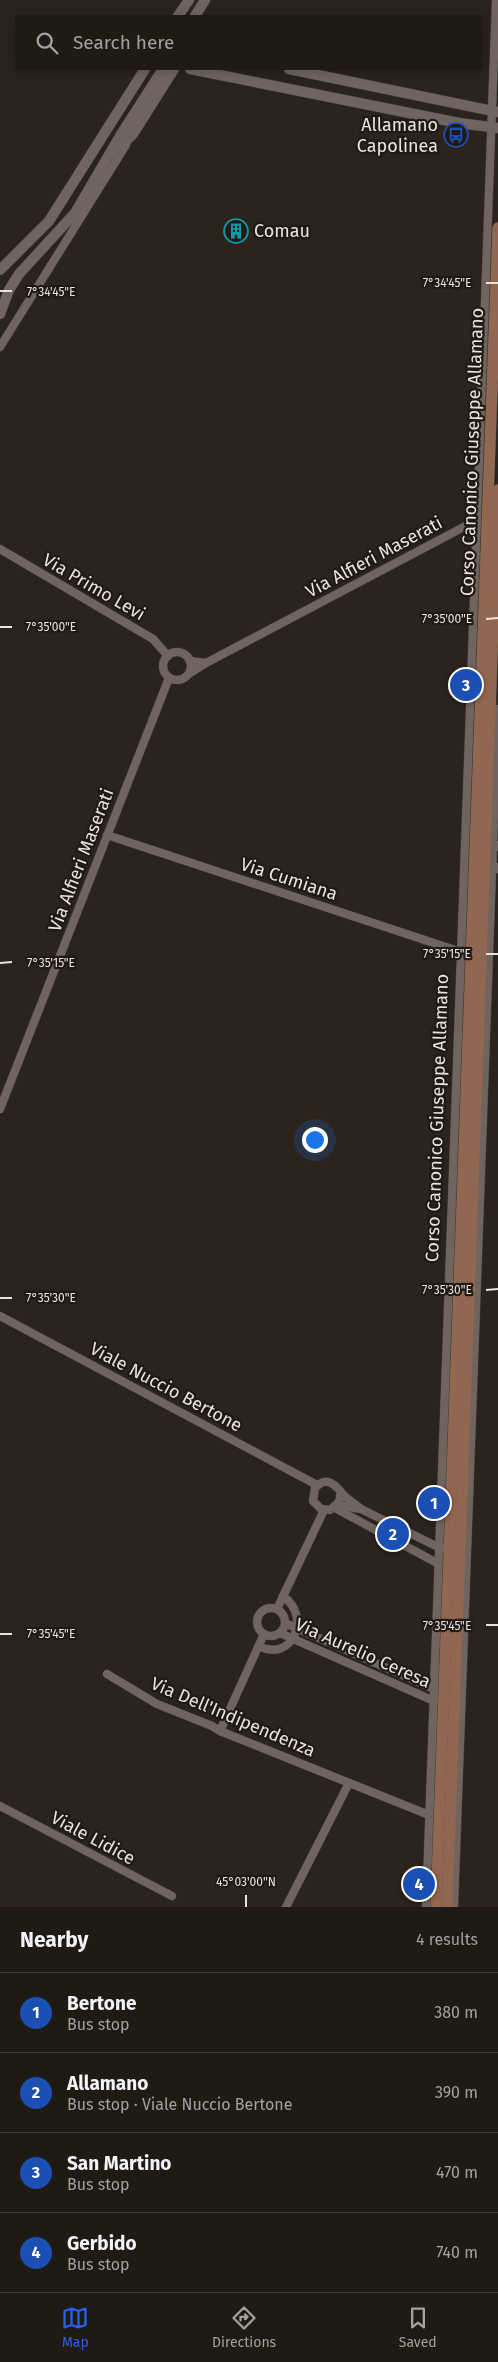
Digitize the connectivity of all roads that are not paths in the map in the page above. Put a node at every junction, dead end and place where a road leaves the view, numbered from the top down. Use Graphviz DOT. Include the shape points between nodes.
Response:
graph roads {
  1 [pos="188,0"];
  2 [pos="205,0"];
  3 [pos="496,0"];
  4 [pos="179,15"];
  5 [pos="196,15"];
  6 [pos="144,70"];
  7 [pos="162,70"];
  8 [pos="173,70"];
  9 [pos="195,70"];
  10 [pos="294,70"];
  11 [pos="495,111"];
  12 [pos="495,129"];
  13 [pos="133,134"];
  14 [pos="103,164"];
  15 [pos="498,228"];
  16 [pos="0,270"];
  17 [pos="0,314"];
  18 [pos="0,347"];
  19 [pos="498,490"];
  20 [pos="477,520"];
  21 [pos="0,549"];
  22 [pos="168,656"];
  23 [pos="190,661"];
  24 [pos="206,663"];
  25 [pos="190,673"];
  26 [pos="169,678"];
  27 [pos="498,709"];
  28 [pos="107,835"];
  29 [pos="492,846"];
  30 [pos="483,868"];
  31 [pos="461,952"];
  32 [pos="0,1109"];
  33 [pos="0,1316"];
  34 [pos="317,1485"];
  35 [pos="341,1492"];
  36 [pos="336,1507"];
  37 [pos="361,1509"];
  38 [pos="324,1510"];
  39 [pos="344,1513"];
  40 [pos="319,1519"];
  41 [pos="417,1537"];
  42 [pos="396,1541"];
  43 [pos="454,1547"];
  44 [pos="437,1563"];
  45 [pos="283,1596"];
  46 [pos="277,1609"];
  47 [pos="285,1623"];
  48 [pos="297,1629"];
  49 [pos="280,1633"];
  50 [pos="264,1634"];
  51 [pos="293,1638"];
  52 [pos="259,1646"];
  53 [pos="107,1674"];
  54 [pos="434,1689"];
  55 [pos="434,1700"];
  56 [pos="220,1731"];
  57 [pos="350,1783"];
  58 [pos="0,1806"];
  59 [pos="429,1815"];
  60 [pos="172,1896"];
  61 [pos="286,1907"];
  62 [pos="426,1907"];
  63 [pos="436,1907"];
  64 [pos="447,1907"];
  65 [pos="454,1907"];
  1 -- 4 [label="street"];
  2 -- 5 [label="street"];
  3 -- 11 [label="street, Corso Canonico Giuseppe Allamano"];
  6 -- 16 [label="street" via="54,215"];
  7 -- 14 [label="street"];
  8 -- 13 [label="street"];
  9 -- 12 [label="street"];
  10 -- 11 [label="street"];
  11 -- 12 [label="street, Corso Canonico Giuseppe Allamano"];
  12 -- 20 [label="street, Corso Canonico Giuseppe Allamano"];
  13 -- 14 [label="street"];
  13 -- 18 [label="street"];
  14 -- 17 [label="street" via="75,213 19,274"];
  15 -- 30 [label="main road, Corso Canonico Giuseppe Allamano"];
  19 -- 29 [label="main road, Corso Canonico Giuseppe Allamano"];
  20 -- 24 [label="street, Via Alfieri Maserati"];
  20 -- 30 [label="street, Corso Canonico Giuseppe Allamano"];
  21 -- 22 [label="street, Via Primo Levi" via="153,638"];
  22 -- 23 [label="street" via="178,652"];
  22 -- 26 [label="street" via="163,668"];
  23 -- 24 [label="street"];
  23 -- 25 [label="street"];
  24 -- 25 [label="street, Via Alfieri Maserati"];
  25 -- 26 [label="street" via="180,681"];
  26 -- 28 [label="street, Via Alfieri Maserati"];
  27 -- 29 [label="street, Corso Canonico Giuseppe Allamano"];
  28 -- 31 [label="street, Via Cumiana"];
  28 -- 32 [label="street, Via Alfieri Maserati"];
  29 -- 30 [label="main road, Corso Canonico Giuseppe Allamano"];
  30 -- 31 [label="street, Corso Canonico Giuseppe Allamano"];
  30 -- 43 [label="main road, Corso Canonico Giuseppe Allamano"];
  30 -- 43 [label="street, Corso Canonico Giuseppe Allamano"];
  31 -- 43 [label="street, Corso Canonico Giuseppe Allamano"];
  33 -- 34 [label="street, Viale Nuccio Bertone"];
  34 -- 35 [label="street, Viale Nuccio Bertone" via="328,1481"];
  34 -- 38 [label="street" via="313,1501"];
  35 -- 36 [label="street"];
  35 -- 37 [label="street, Viale Nuccio Bertone"];
  36 -- 37 [label="street, Viale Nuccio Bertone"];
  36 -- 38 [label="street, Viale Nuccio Bertone"];
  36 -- 39 [label="street"];
  37 -- 41 [label="street, Viale Nuccio Bertone"];
  38 -- 40 [label="street"];
  39 -- 40 [label="street"];
  39 -- 42 [label="street"];
  40 -- 45 [label="street"];
  41 -- 42 [label="street"];
  41 -- 43 [label="street, Viale Nuccio Bertone"];
  42 -- 44 [label="street"];
  43 -- 44 [label="street, Corso Canonico Giuseppe Allamano"];
  43 -- 63 [label="main road, Corso Canonico Giuseppe Allamano"];
  43 -- 64 [label="main road, Corso Canonico Giuseppe Allamano"];
  43 -- 65 [label="street, Corso Canonico Giuseppe Allamano"];
  44 -- 54 [label="street, Corso Canonico Giuseppe Allamano"];
  45 -- 46 [label="street"];
  45 -- 48 [label="street" via="297,1614"];
  46 -- 47 [label="street" via="283,1614"];
  46 -- 50 [label="street" via="266,1608 259,1614 257,1626"];
  47 -- 48 [label="street, Via Aurelio Ceresa"];
  47 -- 49 [label="street"];
  48 -- 51 [label="street"];
  48 -- 54 [label="street, Via Aurelio Ceresa"];
  49 -- 50 [label="street"];
  49 -- 51 [label="street, Via Aurelio Ceresa"];
  50 -- 52 [label="street"];
  51 -- 52 [label="street" via="278,1648 268,1650"];
  51 -- 55 [label="street, Via Aurelio Ceresa"];
  52 -- 56 [label="street"];
  53 -- 56 [label="street, Via Dell'Indipendenza" via="157,1704"];
  54 -- 55 [label="street, Corso Canonico Giuseppe Allamano"];
  55 -- 59 [label="street, Corso Canonico Giuseppe Allamano"];
  56 -- 57 [label="street, Via Dell'Indipendenza"];
  57 -- 59 [label="street, Via Dell'Indipendenza"];
  57 -- 61 [label="street"];
  58 -- 60 [label="street, Viale Lidice"];
  59 -- 62 [label="street, Corso Canonico Giuseppe Allamano"];
}
